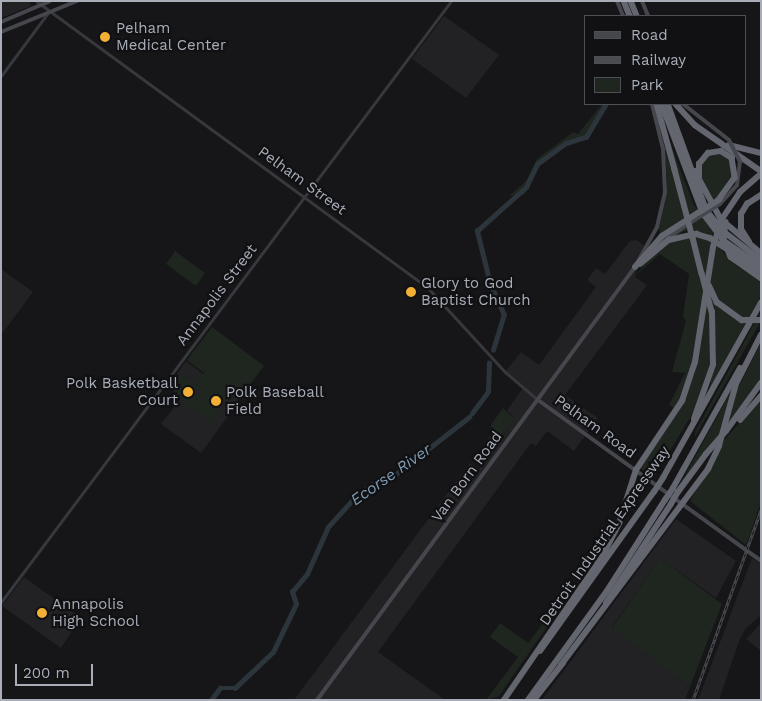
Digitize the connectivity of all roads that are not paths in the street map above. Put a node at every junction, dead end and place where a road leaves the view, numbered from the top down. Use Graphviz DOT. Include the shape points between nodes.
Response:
graph roads {
  1 [pos="36,1"];
  2 [pos="50,1"];
  3 [pos="77,1"];
  4 [pos="451,1"];
  5 [pos="617,1"];
  6 [pos="624,1"];
  7 [pos="631,1"];
  8 [pos="642,1"];
  9 [pos="64,3"];
  10 [pos="41,5"];
  11 [pos="29,10"];
  12 [pos="49,11"];
  13 [pos="623,15"];
  14 [pos="630,15"];
  15 [pos="637,15"];
  16 [pos="648,15"];
  17 [pos="32,19"];
  18 [pos="1,22"];
  19 [pos="1,32"];
  20 [pos="1,76"];
  21 [pos="652,105"];
  22 [pos="657,105"];
  23 [pos="662,105"];
  24 [pos="668,105"];
  25 [pos="677,105"];
  26 [pos="684,105"];
  27 [pos="685,116"];
  28 [pos="684,152"];
  29 [pos="761,153"];
  30 [pos="761,173"];
  31 [pos="700,182"];
  32 [pos="304,196"];
  33 [pos="761,196"];
  34 [pos="720,202"];
  35 [pos="724,221"];
  36 [pos="657,227"];
  37 [pos="663,237"];
  38 [pos="695,244"];
  39 [pos="761,252"];
  40 [pos="761,260"];
  41 [pos="638,266"];
  42 [pos="761,266"];
  43 [pos="761,271"];
  44 [pos="761,278"];
  45 [pos="761,303"];
  46 [pos="761,320"];
  47 [pos="761,329"];
  48 [pos="761,335"];
  49 [pos="761,382"];
  50 [pos="761,396"];
  51 [pos="538,400"];
  52 [pos="726,431"];
  53 [pos="636,470"];
  54 [pos="664,476"];
  55 [pos="676,490"];
  56 [pos="668,502"];
  57 [pos="684,504"];
  58 [pos="761,561"];
  59 [pos="1,602"];
  60 [pos="561,665"];
  61 [pos="318,700"];
  62 [pos="505,700"];
  63 [pos="528,700"];
  64 [pos="534,700"];
  1 -- 10 [label="street, Pelham Street"];
  2 -- 10 [label="main road"];
  3 -- 9 [label="main road"];
  4 -- 32 [label="street, Annapolis Street"];
  5 -- 13 [label="main road"];
  6 -- 14 [label="highway"];
  7 -- 15 [label="highway"];
  8 -- 16 [label="main road"];
  9 -- 12 [label="main road"];
  10 -- 11 [label="main road"];
  10 -- 12 [label="street, Pelham Street"];
  11 -- 17 [label="main road"];
  11 -- 18 [label="main road"];
  12 -- 17 [label="main road"];
  12 -- 20 [label="street"];
  12 -- 32 [label="street, Pelham Street"];
  17 -- 19 [label="main road"];
  21 -- 36 [label="main road, Van Born Road" via="666,179"];
  22 -- 38 [label="highway, bridge"];
  23 -- 42 [label="highway" via="702,213 723,240"];
  24 -- 28 [label="highway"];
  25 -- 27 [label="highway"];
  26 -- 34 [label="main road, bridge" via="729,140 740,162 737,185"];
  27 -- 29 [label="highway" via="725,143"];
  27 -- 30 [label="highway"];
  28 -- 31 [label="highway"];
  28 -- 40 [label="highway" via="708,211 723,231"];
  30 -- 35 [label="highway"];
  31 -- 34 [label="highway" via="699,166 704,156 718,151 730,156 736,166 735,178"];
  31 -- 39 [label="highway" via="721,219"];
  32 -- 51 [label="street, Pelham Street" via="438,295 500,367"];
  32 -- 59 [label="street, Annapolis Street"];
  33 -- 39 [label="highway" via="744,209 740,225 745,239"];
  34 -- 37 [label="highway, bridge"];
  35 -- 44 [label="highway, bridge" via="724,240 731,258"];
  35 -- 53 [label="highway, bridge" via="713,247 690,382 676,413"];
  36 -- 37 [label="main road"];
  36 -- 41 [label="main road, Van Born Road"];
  37 -- 41 [label="highway"];
  38 -- 46 [label="highway, bridge" via="720,307 738,319"];
  38 -- 54 [label="highway, bridge" via="712,312 715,343 707,389"];
  41 -- 43 [label="highway" via="669,240 696,234 710,238"];
  41 -- 51 [label="main road, Van Born Road"];
  45 -- 54 [label="highway, Detroit Industrial Expressway"];
  47 -- 55 [label="highway, Detroit Industrial Expressway"];
  48 -- 57 [label="highway" via="736,384 716,455"];
  49 -- 52 [label="highway"];
  50 -- 52 [label="highway"];
  51 -- 53 [label="main road, Pelham Road"];
  51 -- 61 [label="main road, Van Born Road"];
  52 -- 55 [label="highway, bridge"];
  53 -- 57 [label="main road, Pelham Road"];
  53 -- 62 [label="highway" via="609,545"];
  54 -- 62 [label="highway, Detroit Industrial Expressway, bridge"];
  55 -- 56 [label="highway, Detroit Industrial Expressway, bridge"];
  56 -- 60 [label="highway"];
  56 -- 63 [label="highway, Detroit Industrial Expressway"];
  57 -- 58 [label="main road, Pelham Road"];
  57 -- 60 [label="highway"];
  60 -- 64 [label="highway"];
}
